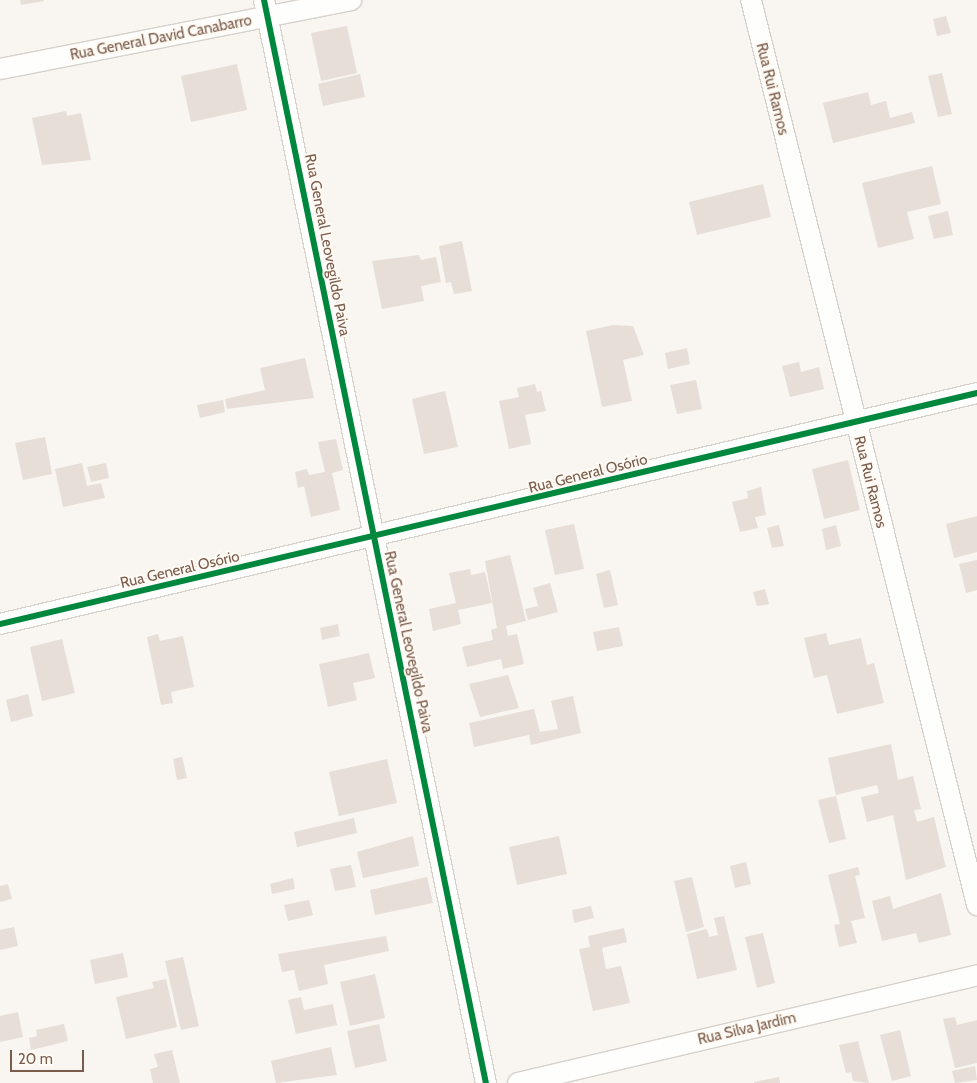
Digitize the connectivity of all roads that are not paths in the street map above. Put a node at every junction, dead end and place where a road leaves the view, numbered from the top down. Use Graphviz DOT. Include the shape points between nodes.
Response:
graph roads {
  1 [pos="351,0"];
  2 [pos="751,0"];
  3 [pos="266,9"];
  4 [pos="0,69"];
  5 [pos="977,393"];
  6 [pos="854,422"];
  7 [pos="373,539"];
  8 [pos="0,624"];
  9 [pos="977,905"];
  10 [pos="977,975"];
  11 [pos="486,1083"];
  12 [pos="518,1083"];
  1 -- 3 [label="street, Rua General David Canabarro"];
  2 -- 6 [label="street, Rua Rui Ramos"];
  3 -- 4 [label="street, Rua General David Canabarro"];
  3 -- 7 [label="street, Rua General Leovegildo Paiva"];
  5 -- 6 [label="street, Rua General Osório"];
  6 -- 7 [label="street, Rua General Osório"];
  6 -- 9 [label="street, Rua Rui Ramos"];
  7 -- 8 [label="street, Rua General Osório"];
  7 -- 11 [label="street, Rua General Leovegildo Paiva"];
  10 -- 12 [label="street, Rua Silva Jardim"];
}
